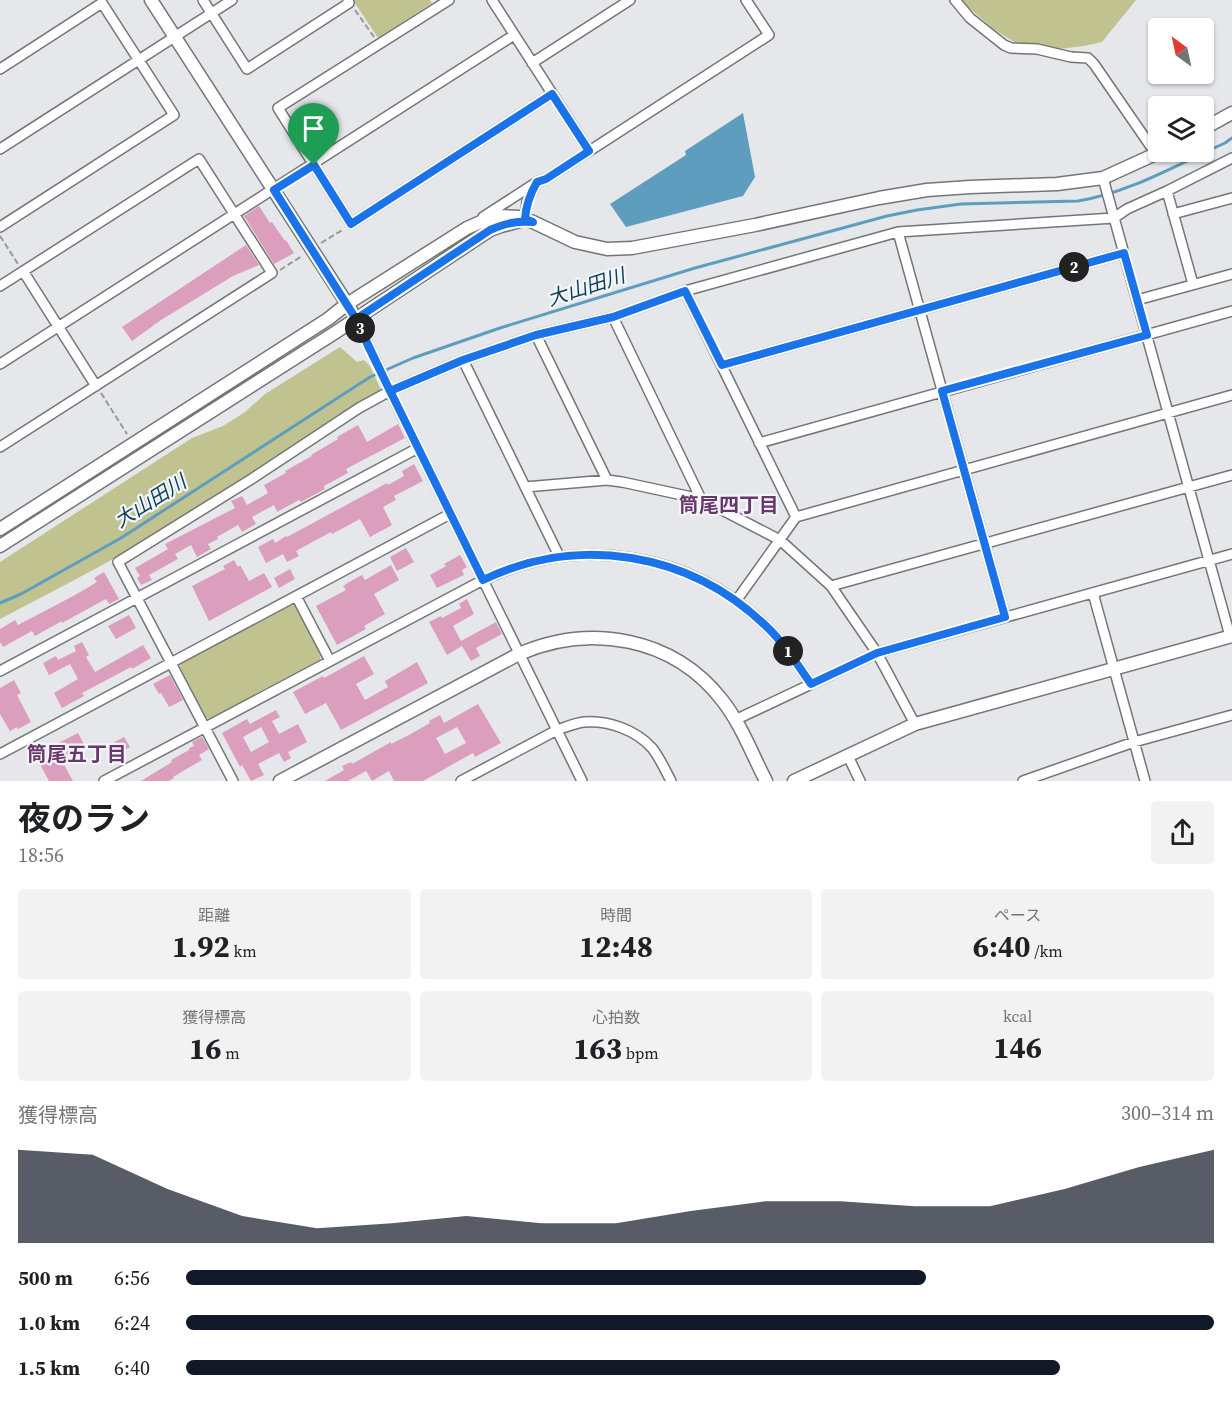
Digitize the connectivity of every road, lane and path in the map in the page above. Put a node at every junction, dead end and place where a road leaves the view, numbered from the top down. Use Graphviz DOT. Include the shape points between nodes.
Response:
graph roads {
  1 [pos="152,0"];
  2 [pos="203,0"];
  3 [pos="232,0"];
  4 [pos="448,0"];
  5 [pos="492,0"];
  6 [pos="630,0"];
  7 [pos="746,0"];
  8 [pos="955,0"];
  9 [pos="349,1"];
  10 [pos="211,13"];
  11 [pos="514,35"];
  12 [pos="176,36"];
  13 [pos="379,44"];
  14 [pos="139,60"];
  15 [pos="532,63"];
  16 [pos="0,69"];
  17 [pos="552,94"];
  18 [pos="1232,113"];
  19 [pos="1214,123"];
  20 [pos="1148,139"];
  21 [pos="0,148"];
  22 [pos="589,151"];
  23 [pos="1148,158"];
  24 [pos="1232,158"];
  25 [pos="314,165"];
  26 [pos="1103,178"];
  27 [pos="537,182"];
  28 [pos="274,190"];
  29 [pos="1167,191"];
  30 [pos="1232,198"];
  31 [pos="235,214"];
  32 [pos="1113,214"];
  33 [pos="1173,214"];
  34 [pos="529,220"];
  35 [pos="351,224"];
  36 [pos="0,227"];
  37 [pos="467,228"];
  38 [pos="898,232"];
  39 [pos="0,236"];
  40 [pos="321,243"];
  41 [pos="1124,253"];
  42 [pos="302,256"];
  43 [pos="23,271"];
  44 [pos="272,273"];
  45 [pos="1232,274"];
  46 [pos="1193,284"];
  47 [pos="0,286"];
  48 [pos="685,291"];
  49 [pos="1137,300"];
  50 [pos="347,304"];
  51 [pos="920,310"];
  52 [pos="1232,311"];
  53 [pos="613,317"];
  54 [pos="356,319"];
  55 [pos="59,327"];
  56 [pos="536,335"];
  57 [pos="1147,335"];
  58 [pos="463,360"];
  59 [pos="0,364"];
  60 [pos="722,365"];
  61 [pos="96,386"];
  62 [pos="390,391"];
  63 [pos="942,391"];
  64 [pos="1232,395"];
  65 [pos="1168,413"];
  66 [pos="128,435"];
  67 [pos="759,443"];
  68 [pos="0,447"];
  69 [pos="418,448"];
  70 [pos="965,470"];
  71 [pos="1232,475"];
  72 [pos="607,480"];
  73 [pos="525,487"];
  74 [pos="1188,487"];
  75 [pos="701,499"];
  76 [pos="450,514"];
  77 [pos="796,517"];
  78 [pos="0,529"];
  79 [pos="780,540"];
  80 [pos="984,544"];
  81 [pos="0,546"];
  82 [pos="1232,554"];
  83 [pos="559,556"];
  84 [pos="1208,561"];
  85 [pos="483,580"];
  86 [pos="831,586"];
  87 [pos="1093,593"];
  88 [pos="296,596"];
  89 [pos="137,597"];
  90 [pos="736,601"];
  91 [pos="1005,617"];
  92 [pos="1231,636"];
  93 [pos="877,653"];
  94 [pos="519,654"];
  95 [pos="330,661"];
  96 [pos="171,663"];
  97 [pos="1114,669"];
  98 [pos="0,671"];
  99 [pos="811,684"];
  100 [pos="1232,715"];
  101 [pos="735,720"];
  102 [pos="915,724"];
  103 [pos="205,727"];
  104 [pos="557,730"];
  105 [pos="1134,742"];
  106 [pos="0,753"];
  107 [pos="848,756"];
  108 [pos="104,781"];
  109 [pos="233,781"];
  110 [pos="280,781"];
  111 [pos="461,781"];
  112 [pos="582,781"];
  113 [pos="671,781"];
  114 [pos="766,781"];
  115 [pos="794,781"];
  116 [pos="860,781"];
  117 [pos="1023,781"];
  118 [pos="1145,781"];
  1 -- 12 [label="street"];
  2 -- 10 [label="street"];
  3 -- 10 [label="street"];
  4 -- 13 [label="street"];
  5 -- 11 [label="street"];
  6 -- 15 [label="street"];
  7 -- 22 [label="street" via="769,35"];
  8 -- 20 [label="street" via="970,18 1004,45 1088,58"];
  9 -- 10 [label="street" via="247,69"];
  9 -- 13 [label="path"];
  10 -- 12 [label="street"];
  11 -- 15 [label="street"];
  11 -- 25 [label="street"];
  12 -- 14 [label="street"];
  12 -- 28 [label="street"];
  13 -- 25 [label="street" via="278,108"];
  14 -- 16 [label="street" via="102,3"];
  14 -- 21 [label="street"];
  14 -- 36 [label="street" via="174,115"];
  15 -- 17 [label="street"];
  17 -- 22 [label="street"];
  17 -- 35 [label="street"];
  18 -- 19 [label="street"];
  22 -- 27 [label="street"];
  23 -- 26 [label="street"];
  24 -- 29 [label="street"];
  25 -- 28 [label="street"];
  25 -- 35 [label="street"];
  26 -- 32 [label="street"];
  26 -- 34 [label="street" via="927,190 632,248 607,249 575,242"];
  27 -- 34 [label="street" via="527,202"];
  27 -- 37 [label="street"];
  28 -- 31 [label="street"];
  28 -- 50 [label="street"];
  29 -- 32 [label="street"];
  29 -- 33 [label="street"];
  30 -- 33 [label="street"];
  31 -- 43 [label="street" via="199,159"];
  31 -- 44 [label="street"];
  31 -- 55 [label="street"];
  32 -- 38 [label="street"];
  32 -- 41 [label="street"];
  33 -- 46 [label="street"];
  34 -- 37 [label="street" via="498,216"];
  34 -- 54 [label="street" via="490,230"];
  35 -- 40 [label="path"];
  37 -- 50 [label="street"];
  38 -- 48 [label="street"];
  38 -- 51 [label="street"];
  39 -- 43 [label="path"];
  41 -- 49 [label="street"];
  41 -- 51 [label="street"];
  42 -- 44 [label="path"];
  43 -- 47 [label="street"];
  43 -- 55 [label="street"];
  44 -- 61 [label="street"];
  45 -- 46 [label="street"];
  46 -- 49 [label="street"];
  48 -- 53 [label="street"];
  48 -- 60 [label="street"];
  49 -- 57 [label="street"];
  50 -- 54 [label="street"];
  50 -- 78 [label="street"];
  51 -- 60 [label="street"];
  51 -- 63 [label="street"];
  52 -- 57 [label="street"];
  53 -- 56 [label="street"];
  53 -- 75 [label="street"];
  54 -- 62 [label="street"];
  54 -- 81 [label="street"];
  55 -- 59 [label="street"];
  55 -- 61 [label="street"];
  56 -- 58 [label="street"];
  56 -- 72 [label="street"];
  57 -- 63 [label="street"];
  57 -- 65 [label="street"];
  58 -- 62 [label="street"];
  58 -- 73 [label="street"];
  60 -- 67 [label="street"];
  61 -- 66 [label="path"];
  61 -- 68 [label="street"];
  62 -- 69 [label="street"];
  62 -- 89 [label="street" via="118,562"];
  63 -- 67 [label="street"];
  63 -- 70 [label="street"];
  64 -- 65 [label="street"];
  65 -- 70 [label="street"];
  65 -- 74 [label="street"];
  67 -- 77 [label="street"];
  69 -- 76 [label="street"];
  69 -- 89 [label="street"];
  70 -- 77 [label="street"];
  70 -- 80 [label="street"];
  71 -- 74 [label="street"];
  72 -- 73 [label="street"];
  72 -- 75 [label="street"];
  73 -- 83 [label="street"];
  74 -- 80 [label="street"];
  74 -- 84 [label="street"];
  75 -- 79 [label="street"];
  76 -- 85 [label="street"];
  76 -- 88 [label="street"];
  77 -- 79 [label="street"];
  79 -- 86 [label="street"];
  79 -- 90 [label="street"];
  80 -- 86 [label="street"];
  80 -- 91 [label="street"];
  82 -- 84 [label="street"];
  83 -- 85 [label="street" via="523,564"];
  83 -- 90 [label="street" via="616,556 660,564 699,579"];
  84 -- 87 [label="street"];
  84 -- 92 [label="street"];
  85 -- 94 [label="street"];
  85 -- 95 [label="street"];
  86 -- 93 [label="street"];
  87 -- 91 [label="street"];
  87 -- 97 [label="street"];
  88 -- 95 [label="street"];
  88 -- 96 [label="street"];
  89 -- 96 [label="street"];
  89 -- 98 [label="street"];
  90 -- 99 [label="street" via="775,635"];
  91 -- 93 [label="street"];
  92 -- 97 [label="street"];
  93 -- 99 [label="street"];
  93 -- 102 [label="street"];
  94 -- 101 [label="street" via="569,639 632,642 661,652 692,671 715,691"];
  94 -- 104 [label="street"];
  94 -- 110 [label="street"];
  95 -- 103 [label="street"];
  96 -- 103 [label="street"];
  96 -- 106 [label="street"];
  97 -- 102 [label="street"];
  97 -- 105 [label="street"];
  99 -- 101 [label="street"];
  100 -- 105 [label="street"];
  101 -- 114 [label="street"];
  102 -- 107 [label="street"];
  103 -- 108 [label="street"];
  103 -- 109 [label="street"];
  104 -- 111 [label="street"];
  104 -- 112 [label="street"];
  104 -- 113 [label="street" via="584,722 627,730 651,747"];
  105 -- 117 [label="street"];
  105 -- 118 [label="street"];
  107 -- 115 [label="street"];
  107 -- 116 [label="street"];
}
